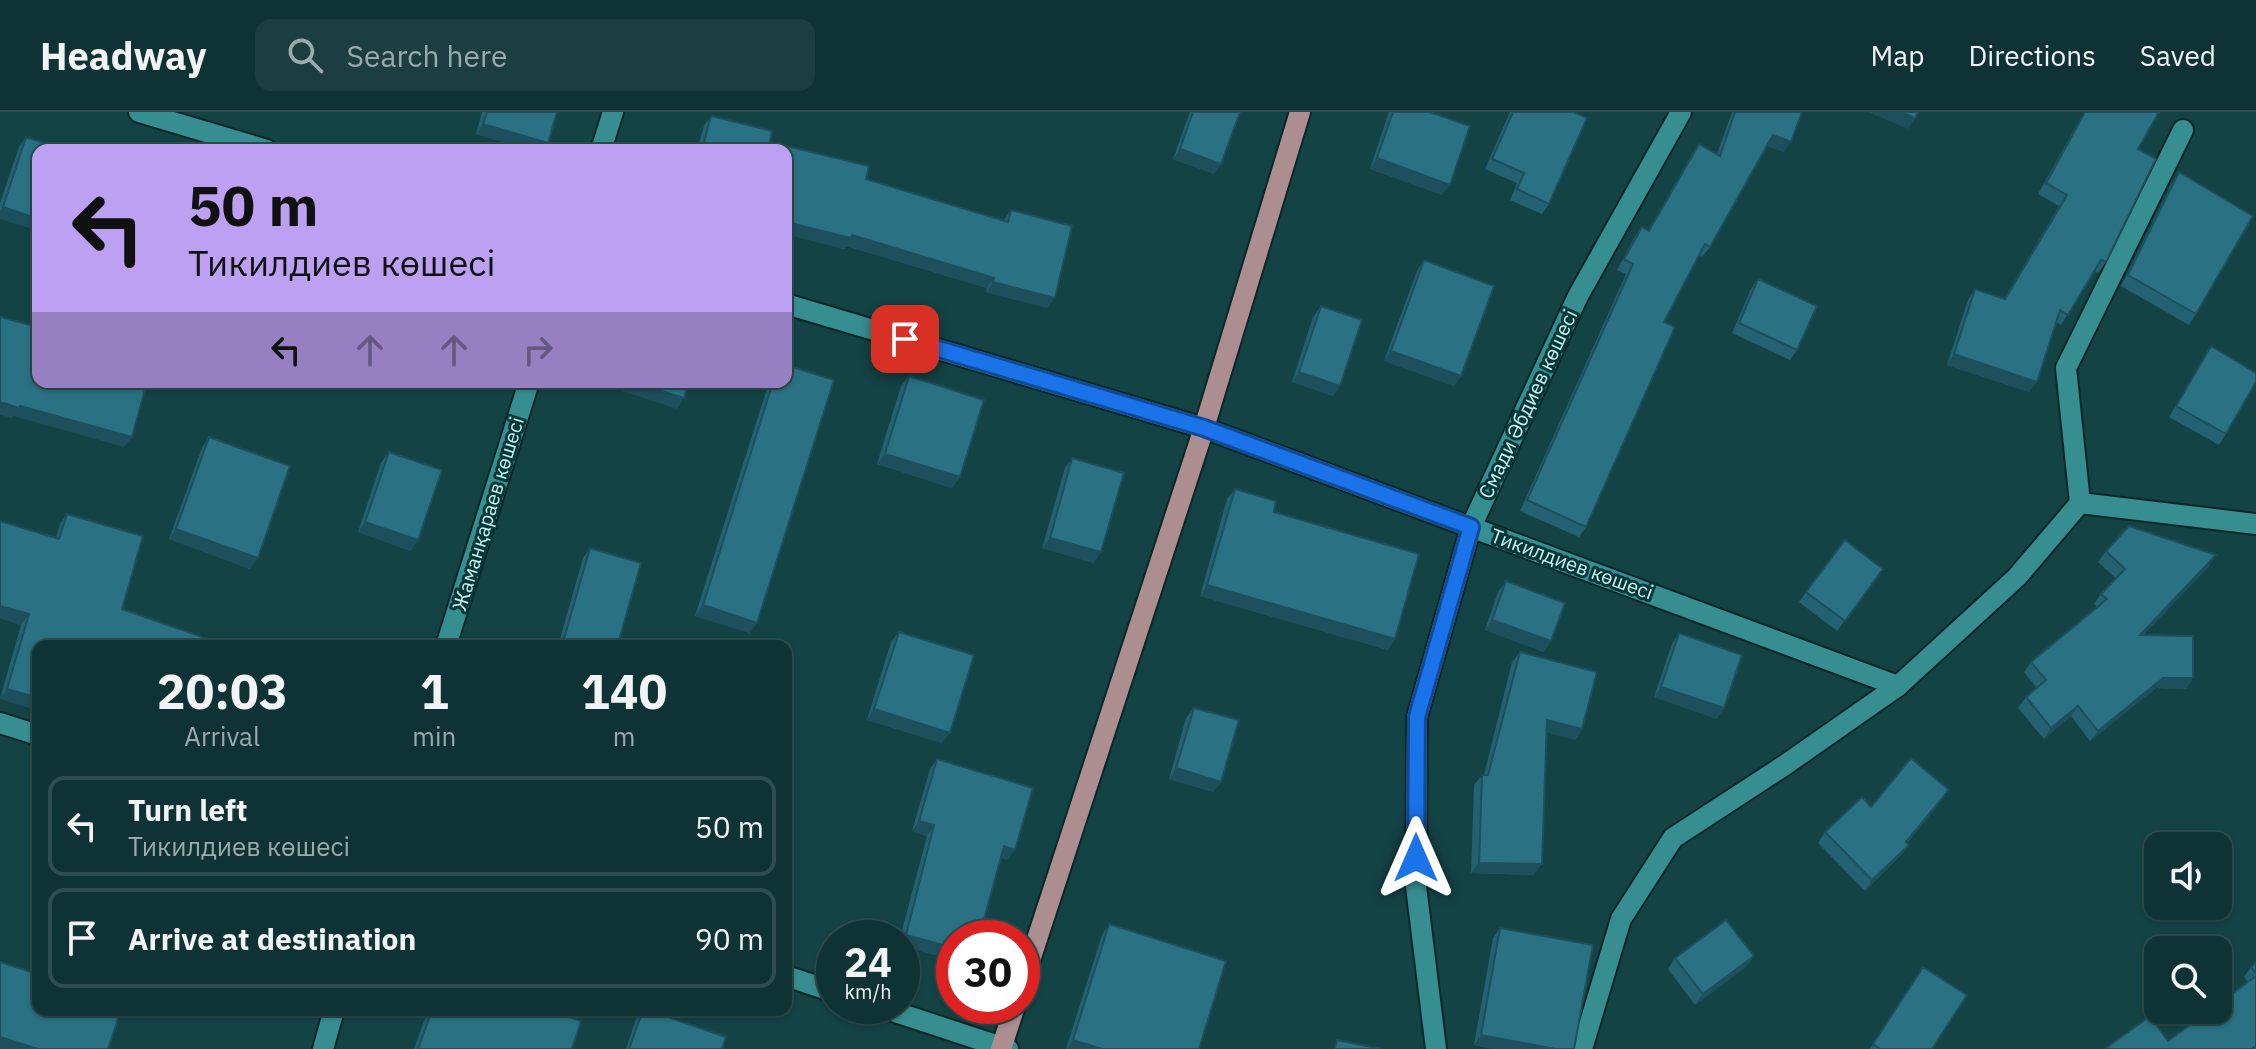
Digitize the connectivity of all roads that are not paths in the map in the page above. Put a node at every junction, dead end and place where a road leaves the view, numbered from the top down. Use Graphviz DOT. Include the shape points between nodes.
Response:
graph roads {
  1 [pos="139,112"];
  2 [pos="613,112"];
  3 [pos="1300,112"];
  4 [pos="1681,112"];
  5 [pos="2183,130"];
  6 [pos="247,144"];
  7 [pos="603,144"];
  8 [pos="792,306"];
  9 [pos="527,388"];
  10 [pos="1204,428"];
  11 [pos="2080,503"];
  12 [pos="2256,524"];
  13 [pos="1471,527"];
  14 [pos="448,640"];
  15 [pos="1898,686"];
  16 [pos="0,723"];
  17 [pos="32,733"];
  18 [pos="1040,930"];
  19 [pos="792,978"];
  20 [pos="816,986"];
  21 [pos="332,1016"];
  22 [pos="920,1020"];
  23 [pos="1010,1024"];
  24 [pos="1004,1048"];
  25 [pos="323,1049"];
  26 [pos="1436,1049"];
  27 [pos="1582,1049"];
  1 -- 6 [label="street"];
  2 -- 7 [label="street"];
  3 -- 10 [label="main road"];
  4 -- 13 [label="street, Смади Әбдиев көшесі" via="1578,296"];
  5 -- 11 [label="street" via="2066,368"];
  8 -- 10 [label="street, Тикилдиев көшесі"];
  9 -- 14 [label="street, Жаманқараев көшесі"];
  10 -- 13 [label="street, Тикилдиев көшесі"];
  10 -- 18 [label="main road"];
  11 -- 12 [label="street"];
  11 -- 15 [label="street" via="2017,577"];
  13 -- 15 [label="street, Тикилдиев көшесі"];
  13 -- 26 [label="street, Смади Әбдиев көшесі" via="1417,717 1416,886"];
  15 -- 27 [label="street" via="1673,838 1621,919"];
  16 -- 17 [label="street"];
  19 -- 20 [label="street"];
  21 -- 25 [label="street"];
  22 -- 24 [label="street"];
  23 -- 24 [label="main road"];
}
